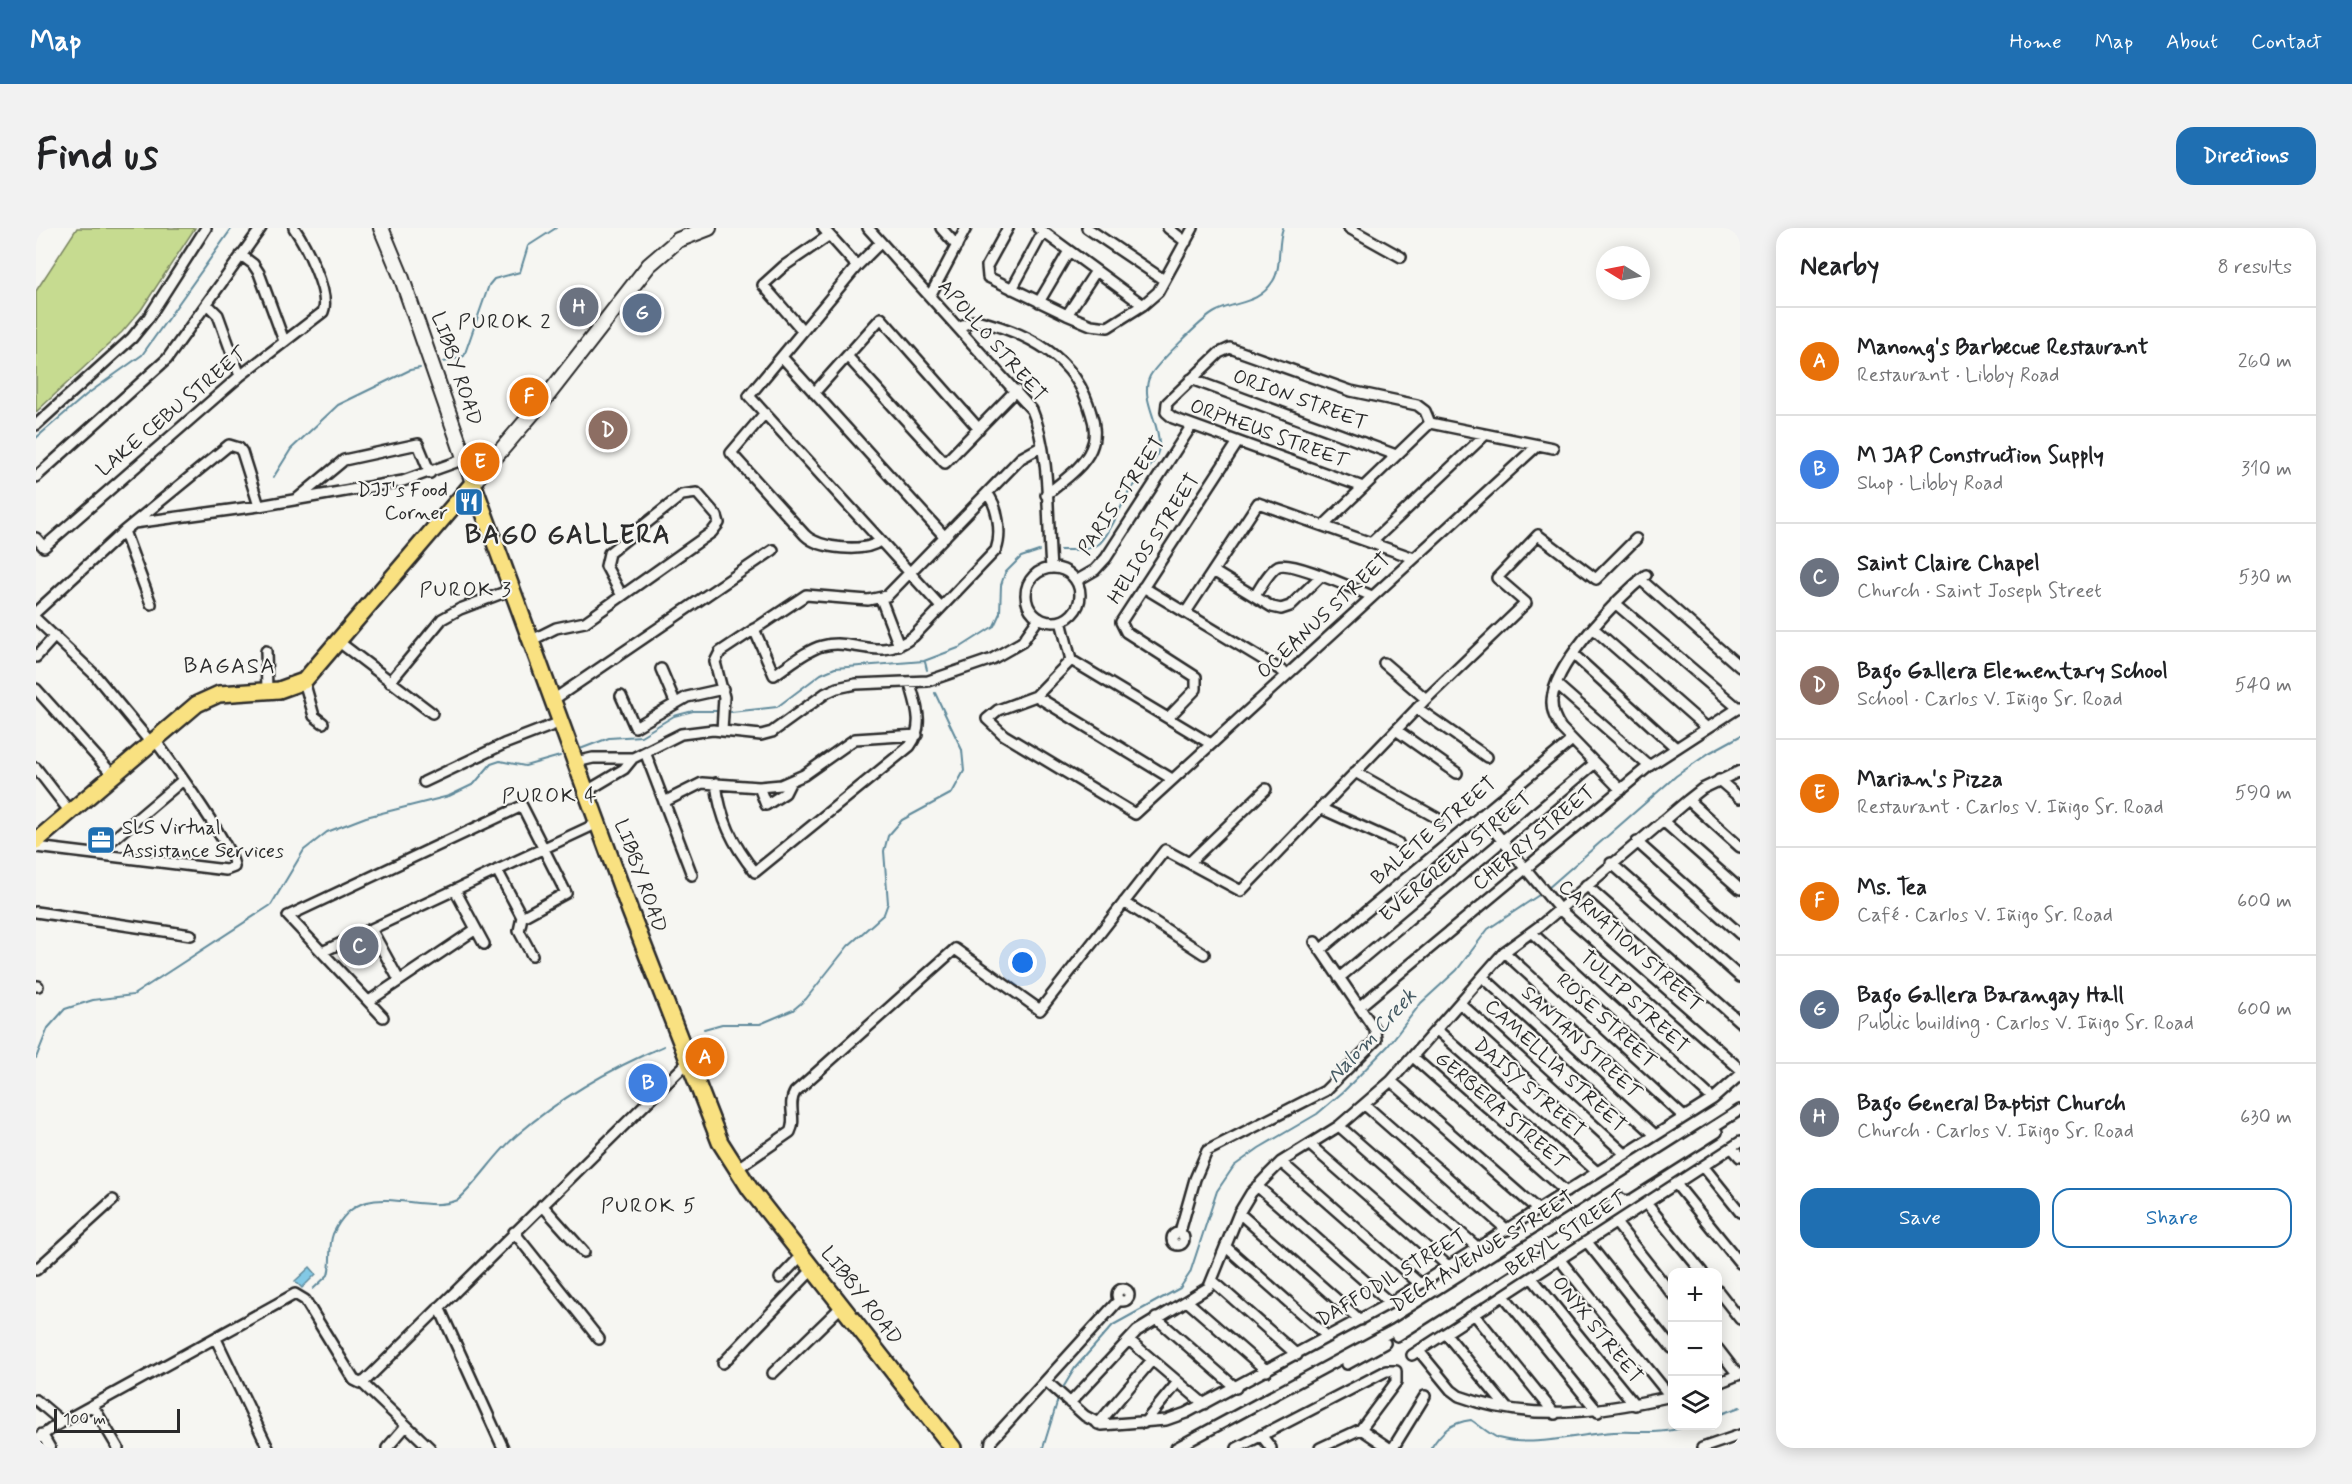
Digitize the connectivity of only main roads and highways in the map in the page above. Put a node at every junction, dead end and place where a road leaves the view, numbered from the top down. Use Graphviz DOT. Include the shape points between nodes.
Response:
graph roads {
  1 [pos="381,228"];
  2 [pos="709,228"];
  3 [pos="473,483"];
  4 [pos="36,841"];
  5 [pos="953,1448"];
  1 -- 3 [label="main road, LIBBY ROAD"];
  2 -- 3 [label="main road" via="678,240 649,265 544,400"];
  3 -- 4 [label="main road" via="304,681 288,689 228,692 197,704"];
  3 -- 5 [label="main road, LIBBY ROAD" via="720,1142 735,1170"];
}
